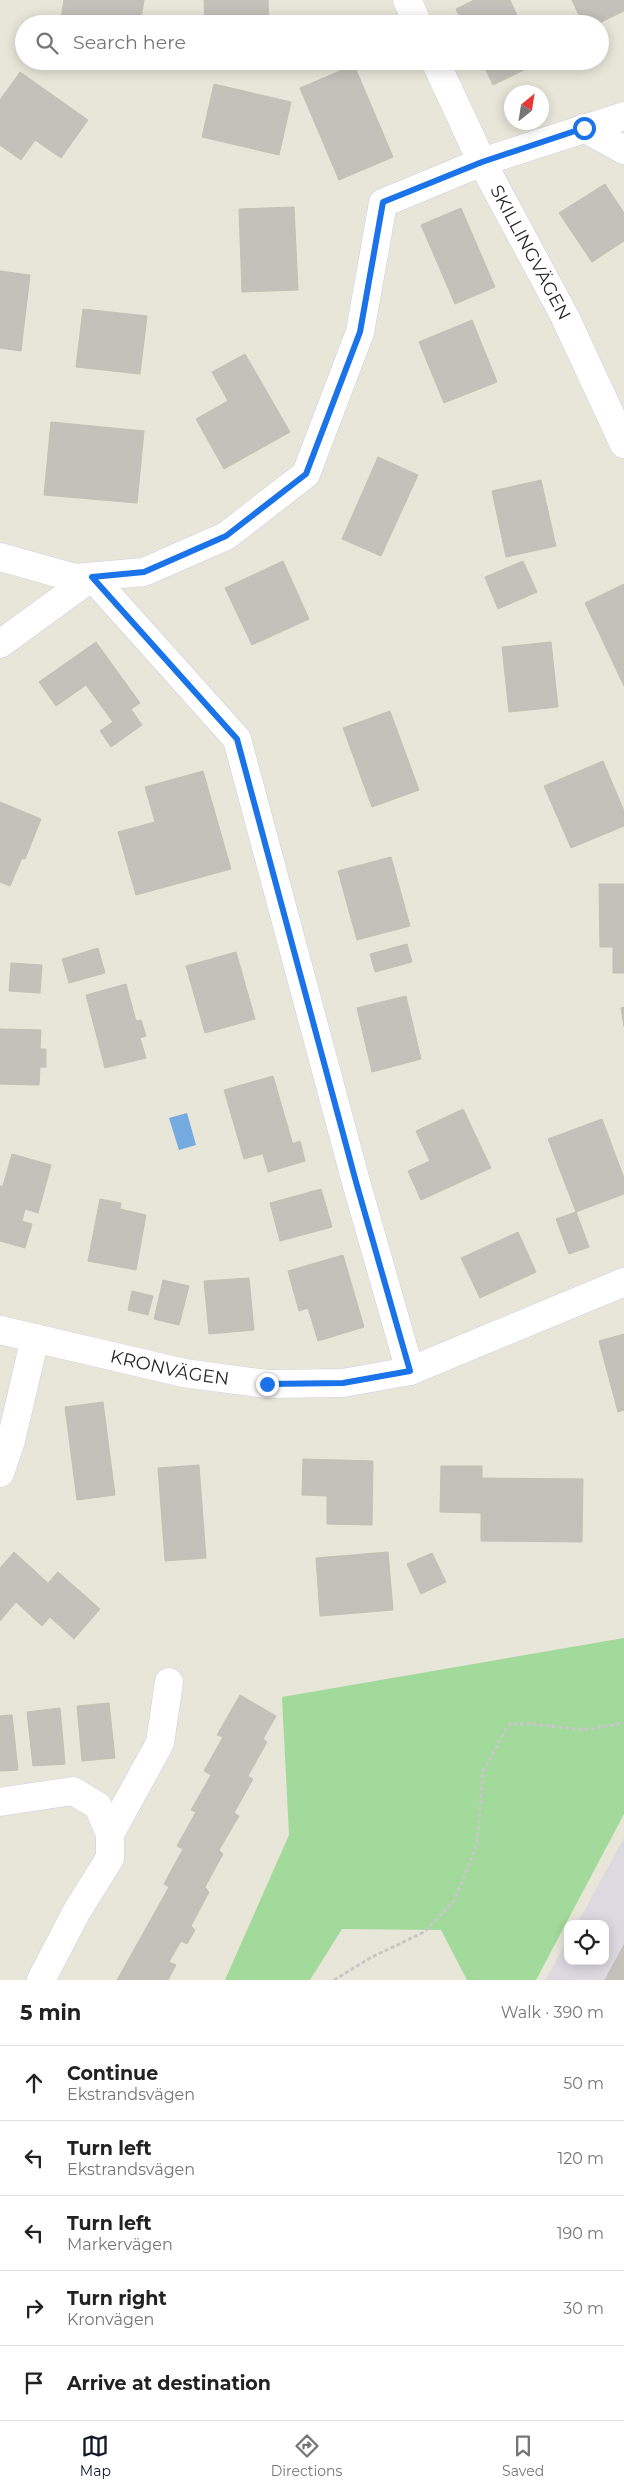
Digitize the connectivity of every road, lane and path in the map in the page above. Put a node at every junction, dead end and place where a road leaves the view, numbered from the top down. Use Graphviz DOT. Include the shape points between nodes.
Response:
graph roads {
  1 [pos="407,0"];
  2 [pos="414,15"];
  3 [pos="439,70"];
  4 [pos="624,116"];
  5 [pos="584,128"];
  6 [pos="624,150"];
  7 [pos="482,162"];
  8 [pos="624,444"];
  9 [pos="0,558"];
  10 [pos="92,577"];
  11 [pos="0,644"];
  12 [pos="624,1282"];
  13 [pos="0,1330"];
  14 [pos="35,1338"];
  15 [pos="410,1371"];
  16 [pos="0,1473"];
  17 [pos="169,1682"];
  18 [pos="624,1723"];
  19 [pos="0,1802"];
  20 [pos="110,1834"];
  21 [pos="41,1980"];
  22 [pos="334,1980"];
  1 -- 2 [label="street"];
  3 -- 7 [label="street, SKILLINGVÄGEN"];
  4 -- 5 [label="street"];
  5 -- 6 [label="street"];
  5 -- 7 [label="street"];
  7 -- 8 [label="street, SKILLINGVÄGEN" via="565,317"];
  7 -- 10 [label="street" via="383,202 360,332 306,474 226,536 144,572"];
  9 -- 10 [label="street" via="75,578"];
  10 -- 11 [label="street"];
  10 -- 15 [label="street" via="237,739"];
  12 -- 15 [label="street, KRONVÄGEN"];
  13 -- 14 [label="street, KRONVÄGEN"];
  14 -- 15 [label="street, KRONVÄGEN" via="184,1373 267,1384 343,1383"];
  14 -- 16 [label="street"];
  17 -- 20 [label="street" via="160,1743"];
  18 -- 22 [label="path" via="583,1730 509,1724 483,1771 478,1845 454,1901 424,1932"];
  19 -- 20 [label="street" via="73,1791 98,1806"];
  20 -- 21 [label="street" via="110,1858 77,1911"];
}
